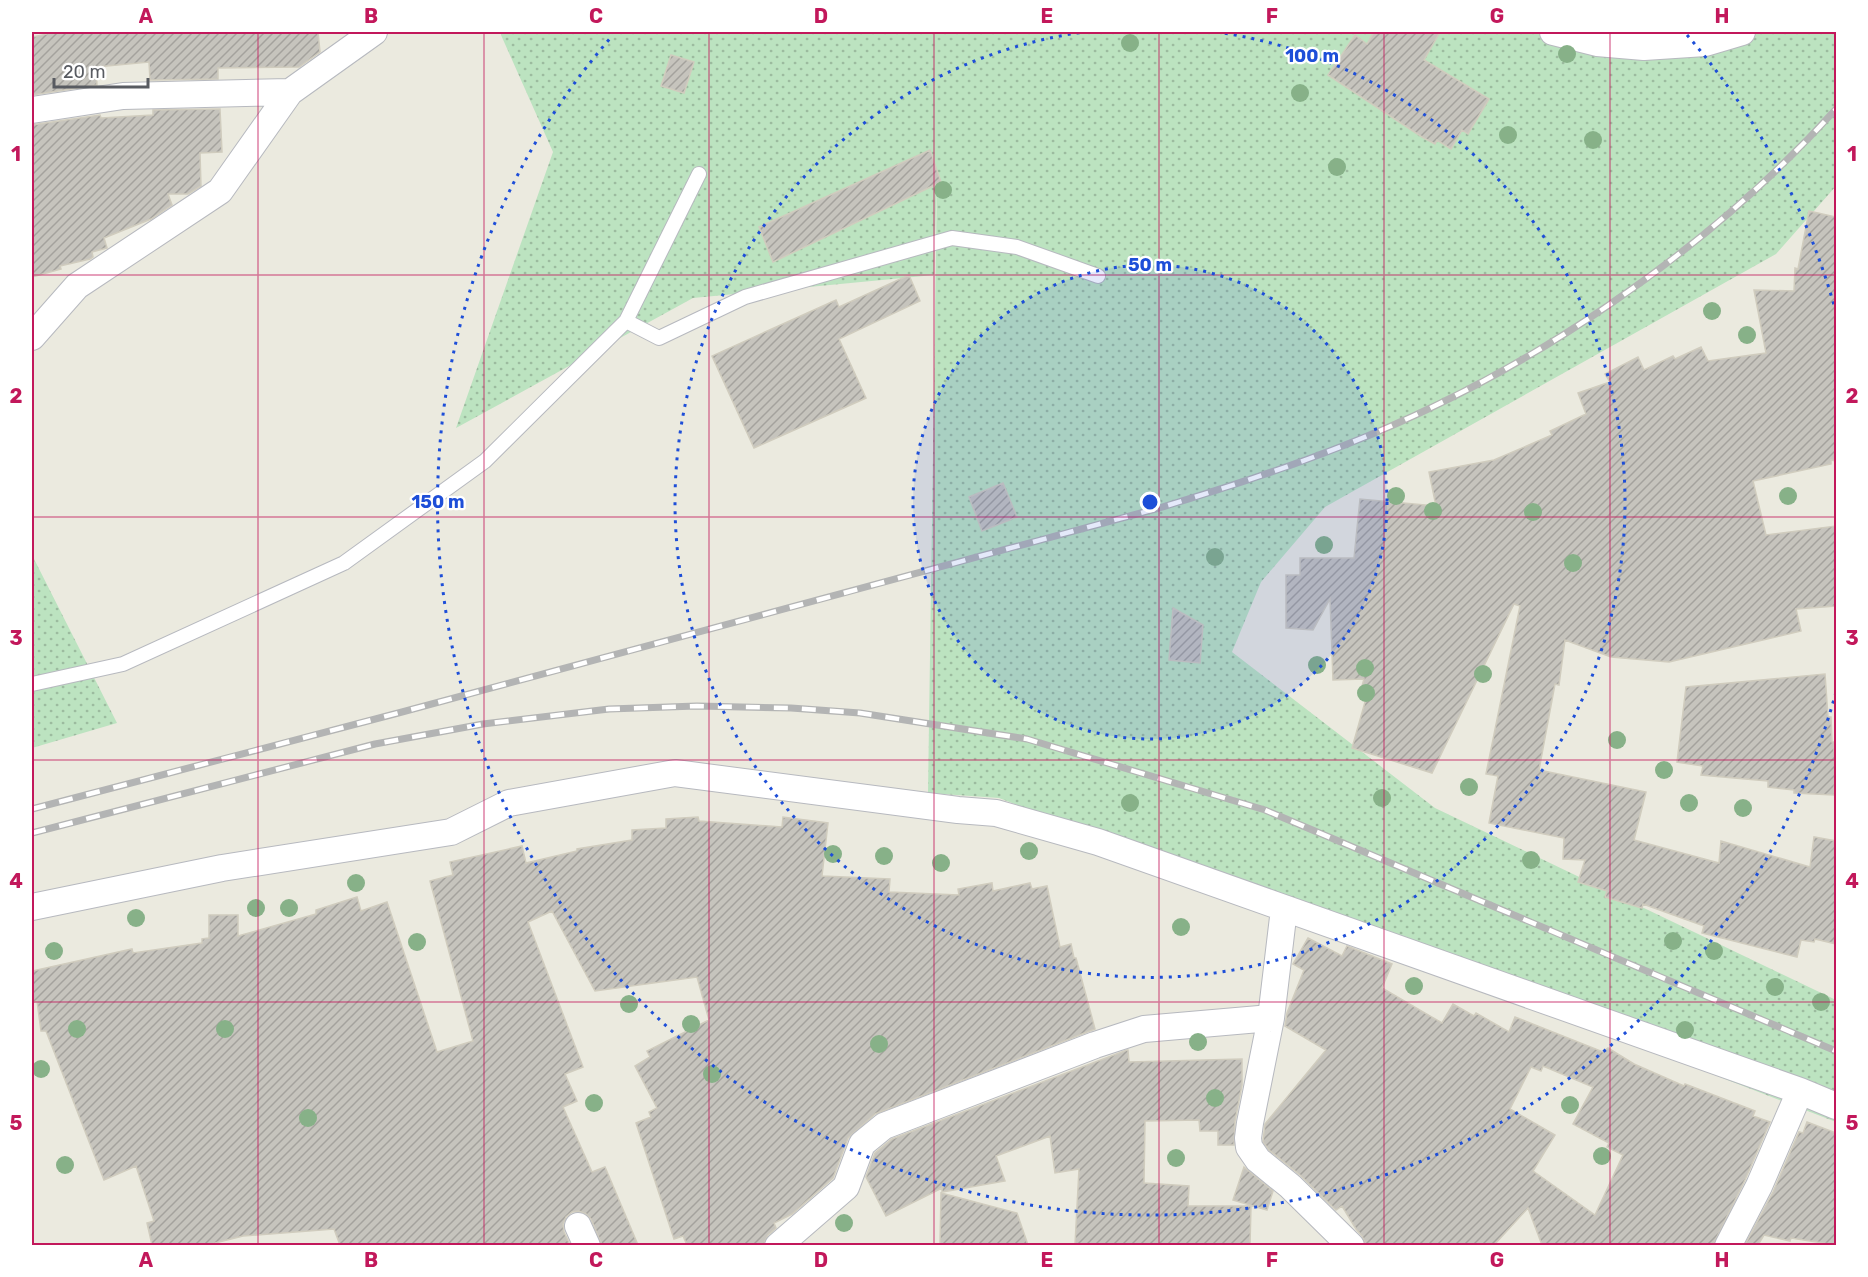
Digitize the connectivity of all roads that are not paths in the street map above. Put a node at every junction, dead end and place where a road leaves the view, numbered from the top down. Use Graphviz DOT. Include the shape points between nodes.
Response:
graph roads {
  1 [pos="374,32"];
  2 [pos="1553,32"];
  3 [pos="1742,32"];
  4 [pos="290,92"];
  5 [pos="32,110"];
  6 [pos="699,174"];
  7 [pos="1098,276"];
  8 [pos="626,321"];
  9 [pos="32,337"];
  10 [pos="32,684"];
  11 [pos="32,907"];
  12 [pos="1284,909"];
  13 [pos="1271,1018"];
  14 [pos="1800,1091"];
  15 [pos="1836,1106"];
  16 [pos="778,1245"];
  17 [pos="1351,1245"];
  18 [pos="1728,1245"];
  1 -- 4 [label="street"];
  2 -- 3 [label="street" via="1597,43 1644,47 1705,43"];
  4 -- 5 [label="street" via="123,96"];
  4 -- 9 [label="street" via="220,191 77,286"];
  6 -- 8 [label="lane"];
  7 -- 8 [label="lane" via="1017,247 952,238 745,297 659,338"];
  8 -- 10 [label="lane" via="485,461 344,563 123,664"];
  11 -- 12 [label="street" via="222,868 451,832 509,803 675,773 996,813 1098,842"];
  12 -- 13 [label="street"];
  12 -- 14 [label="street"];
  13 -- 16 [label="street" via="1143,1029 884,1126 862,1144 846,1187"];
  13 -- 17 [label="street" via="1250,1123 1250,1147 1258,1160"];
  14 -- 15 [label="street"];
  14 -- 18 [label="street" via="1759,1186"];
}
